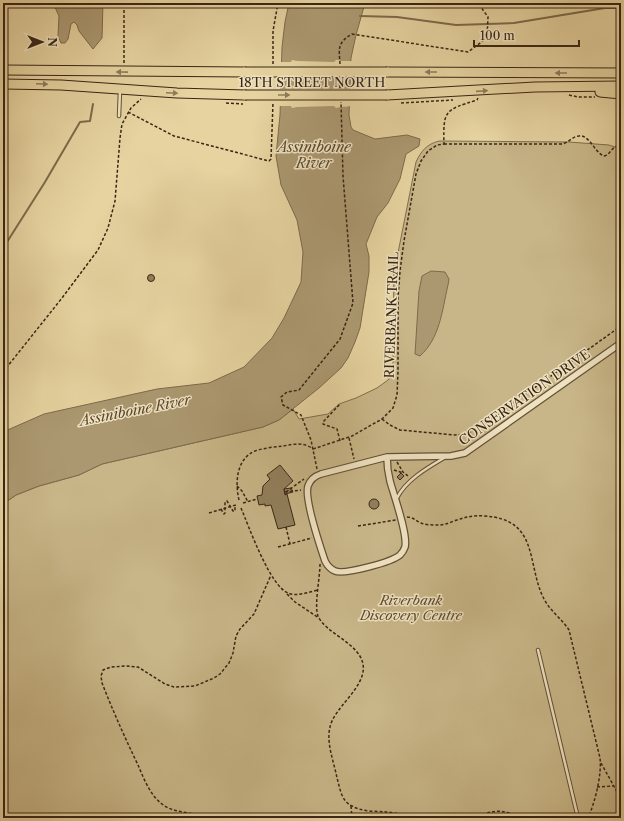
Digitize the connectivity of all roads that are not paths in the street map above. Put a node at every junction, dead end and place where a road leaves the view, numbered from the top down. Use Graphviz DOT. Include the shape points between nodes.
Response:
graph roads {
  1 [pos="3,70"];
  2 [pos="621,70"];
  3 [pos="600,73"];
  4 [pos="621,73"];
  5 [pos="3,84"];
  6 [pos="621,86"];
  7 [pos="554,87"];
  8 [pos="120,89"];
  9 [pos="621,94"];
  10 [pos="119,116"];
  11 [pos="621,343"];
  12 [pos="390,457"];
  13 [pos="446,457"];
  14 [pos="396,500"];
  15 [pos="538,650"];
  16 [pos="578,818"];
  3 -- 1 [label="main road, 18TH STREET NORTH, one-way, bridge"];
  2 -- 3 [label="main road"];
  3 -- 4 [label="main road, 18TH STREET NORTH"];
  5 -- 8 [label="main road, 18TH STREET NORTH, one-way"];
  6 -- 7 [label="main road, 18TH STREET NORTH"];
  8 -- 7 [label="main road, 18TH STREET NORTH, one-way, bridge" via="245,95 387,95"];
  7 -- 9 [label="main road"];
  8 -- 10 [label="lane"];
  11 -- 13 [label="street, CONSERVATION DRIVE" via="465,452"];
  12 -- 13 [label="street, CONSERVATION DRIVE"];
  12 -- 14 [label="street, CONSERVATION DRIVE" via="388,469"];
  12 -- 14 [label="street, CONSERVATION DRIVE" via="321,474 308,485 307,495 311,513 325,561 331,570 346,572 400,555 405,548 405,540"];
  13 -- 14 [label="lane" via="410,482 401,490"];
  15 -- 16 [label="lane"];
}
